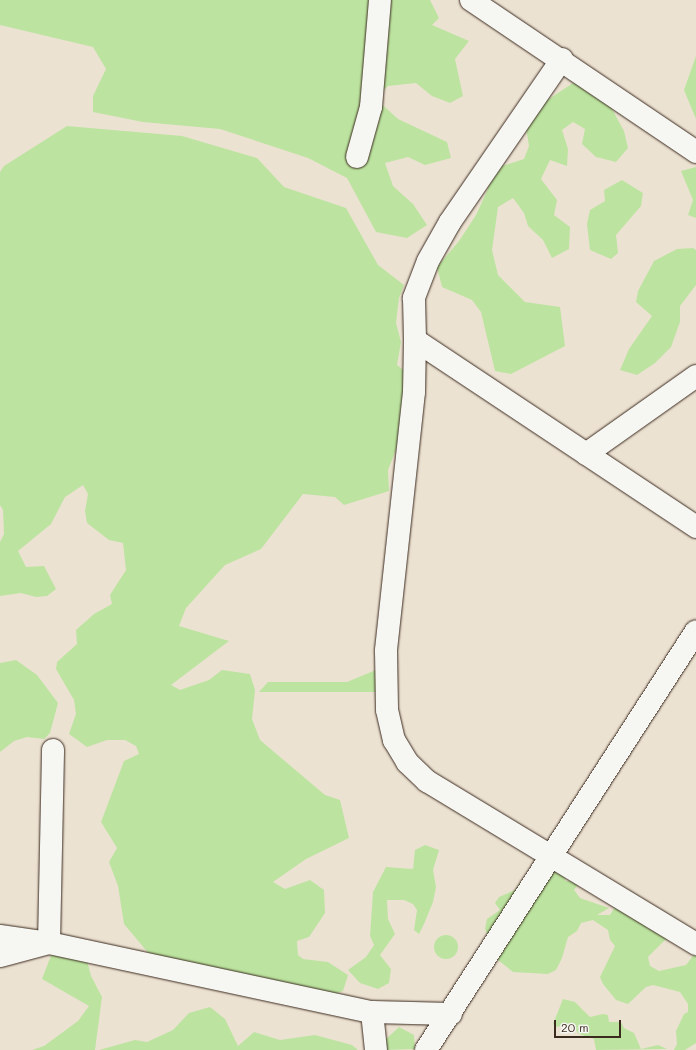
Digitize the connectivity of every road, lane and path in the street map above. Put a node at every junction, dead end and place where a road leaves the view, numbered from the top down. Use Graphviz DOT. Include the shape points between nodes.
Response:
graph roads {
  1 [pos="380,0"];
  2 [pos="471,0"];
  3 [pos="562,59"];
  4 [pos="696,152"];
  5 [pos="356,157"];
  6 [pos="415,340"];
  7 [pos="696,376"];
  8 [pos="586,454"];
  9 [pos="696,528"];
  10 [pos="696,631"];
  11 [pos="53,750"];
  12 [pos="550,855"];
  13 [pos="0,936"];
  14 [pos="49,943"];
  15 [pos="696,944"];
  16 [pos="0,956"];
  17 [pos="372,1012"];
  18 [pos="451,1014"];
  19 [pos="376,1050"];
  20 [pos="426,1050"];
  1 -- 5 [label="street" via="371,107"];
  2 -- 3 [label="street"];
  3 -- 4 [label="street"];
  3 -- 6 [label="street" via="450,222 428,261 414,298"];
  6 -- 8 [label="street"];
  6 -- 12 [label="street" via="414,392 386,652 386,710 394,740 407,762 427,781"];
  7 -- 8 [label="street"];
  8 -- 9 [label="street"];
  10 -- 12 [label="street"];
  11 -- 14 [label="street"];
  12 -- 15 [label="street"];
  12 -- 18 [label="street"];
  13 -- 14 [label="street"];
  14 -- 16 [label="street"];
  14 -- 17 [label="street"];
  17 -- 18 [label="street"];
  17 -- 19 [label="street"];
  18 -- 20 [label="street"];
}
